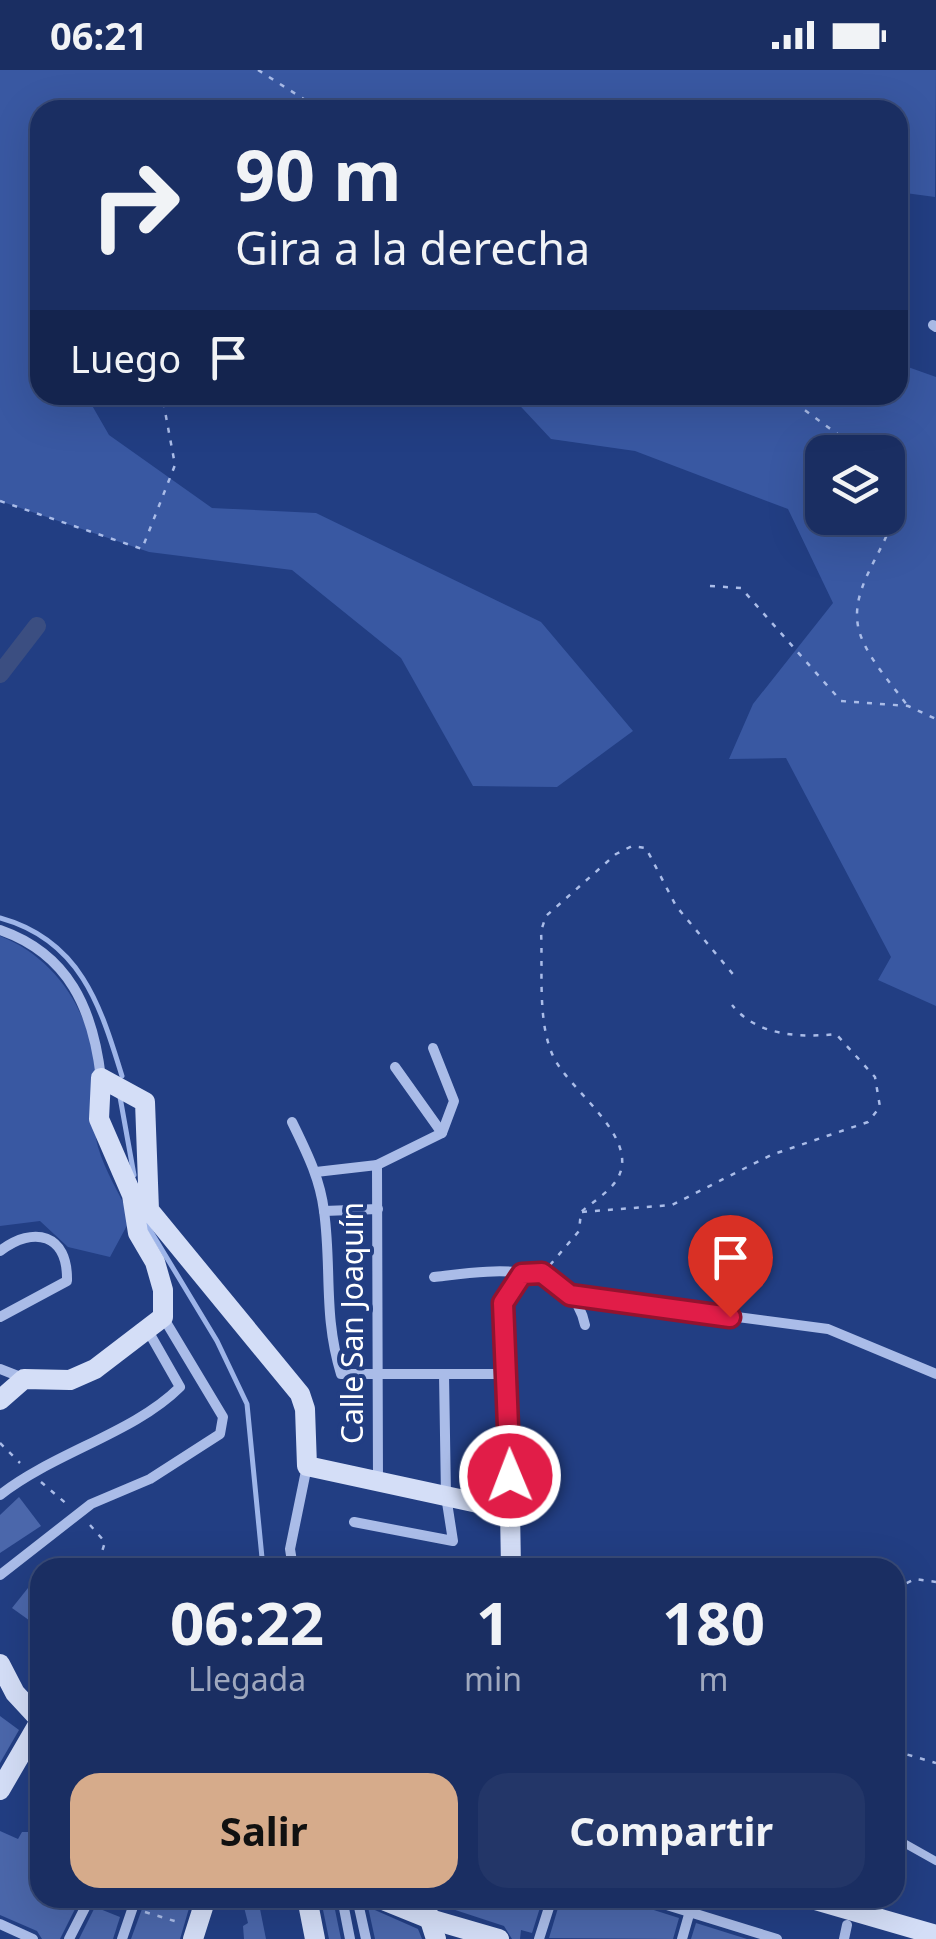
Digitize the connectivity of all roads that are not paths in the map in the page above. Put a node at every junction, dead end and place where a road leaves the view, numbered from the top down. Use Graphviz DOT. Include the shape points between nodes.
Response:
graph roads {
  1 [pos="0,930"];
  2 [pos="433,1048"];
  3 [pos="395,1068"];
  4 [pos="107,1079"];
  5 [pos="292,1122"];
  6 [pos="442,1133"];
  7 [pos="377,1165"];
  8 [pos="316,1172"];
  9 [pos="378,1209"];
  10 [pos="324,1211"];
  11 [pos="0,1251"];
  12 [pos="522,1274"];
  13 [pos="434,1277"];
  14 [pos="570,1295"];
  15 [pos="0,1317"];
  16 [pos="155,1323"];
  17 [pos="585,1325"];
  18 [pos="0,1368"];
  19 [pos="377,1374"];
  20 [pos="444,1374"];
  21 [pos="508,1374"];
  22 [pos="936,1374"];
  23 [pos="24,1379"];
  24 [pos="0,1400"];
  25 [pos="308,1466"];
  26 [pos="378,1481"];
  27 [pos="0,1495"];
  28 [pos="446,1496"];
  29 [pos="510,1510"];
  30 [pos="354,1522"];
  31 [pos="291,1558"];
  32 [pos="511,1558"];
  33 [pos="0,1575"];
  34 [pos="0,1664"];
  35 [pos="30,1710"];
  36 [pos="30,1738"];
  37 [pos="0,1790"];
  38 [pos="905,1844"];
  39 [pos="936,1861"];
  40 [pos="85,1908"];
  41 [pos="132,1908"];
  42 [pos="203,1908"];
  43 [pos="309,1908"];
  44 [pos="344,1908"];
  45 [pos="359,1908"];
  46 [pos="396,1908"];
  47 [pos="549,1908"];
  48 [pos="679,1908"];
  49 [pos="843,1908"];
  50 [pos="690,1911"];
  51 [pos="0,1924"];
  52 [pos="847,1925"];
  53 [pos="433,1929"];
  54 [pos="195,1933"];
  55 [pos="936,1935"];
  56 [pos="33,1939"];
  57 [pos="69,1939"];
  58 [pos="122,1939"];
  59 [pos="315,1939"];
  60 [pos="350,1939"];
  61 [pos="366,1939"];
  62 [pos="498,1939"];
  63 [pos="539,1939"];
  64 [pos="682,1939"];
  65 [pos="776,1939"];
  66 [pos="844,1939"];
  1 -- 4 [label="street" via="54,958 73,985"];
  2 -- 6 [label="street" via="454,1101"];
  3 -- 6 [label="street"];
  4 -- 16 [label="street" via="99,1120 163,1290"];
  4 -- 25 [label="street" via="144,1102 148,1210 300,1394"];
  5 -- 8 [label="street"];
  6 -- 7 [label="street"];
  7 -- 8 [label="street"];
  7 -- 9 [label="street, Calle San Joaquín"];
  8 -- 10 [label="street"];
  9 -- 10 [label="street"];
  9 -- 19 [label="street, Calle San Joaquín"];
  10 -- 19 [label="street" via="328,1332 341,1374"];
  11 -- 15 [label="street" via="24,1235 44,1236 68,1265 67,1281"];
  12 -- 13 [label="street"];
  12 -- 14 [label="street" via="542,1273"];
  12 -- 21 [label="street" via="503,1303"];
  14 -- 17 [label="street" via="580,1303"];
  14 -- 22 [label="street" via="828,1328"];
  16 -- 23 [label="street" via="70,1380"];
  16 -- 27 [label="street" via="180,1387 157,1410 29,1472"];
  16 -- 33 [label="street" via="223,1417 220,1434 150,1479 91,1504"];
  18 -- 23 [label="street"];
  19 -- 20 [label="street"];
  19 -- 26 [label="street, Calle San Joaquín"];
  20 -- 21 [label="street"];
  20 -- 28 [label="street"];
  21 -- 29 [label="street"];
  23 -- 24 [label="street"];
  25 -- 26 [label="street"];
  25 -- 31 [label="street"];
  26 -- 28 [label="street"];
  28 -- 29 [label="street"];
  28 -- 30 [label="street" via="453,1541"];
  29 -- 32 [label="street"];
  34 -- 35 [label="street"];
  36 -- 37 [label="street"];
  38 -- 39 [label="lane"];
  40 -- 57 [label="street"];
  41 -- 58 [label="street"];
  42 -- 54 [label="street"];
  43 -- 59 [label="street"];
  44 -- 60 [label="street"];
  45 -- 61 [label="street"];
  46 -- 53 [label="street"];
  47 -- 63 [label="street"];
  48 -- 50 [label="street"];
  49 -- 55 [label="street"];
  50 -- 64 [label="street"];
  50 -- 65 [label="street"];
  51 -- 56 [label="street"];
  52 -- 66 [label="street"];
  53 -- 62 [label="street"];
}
